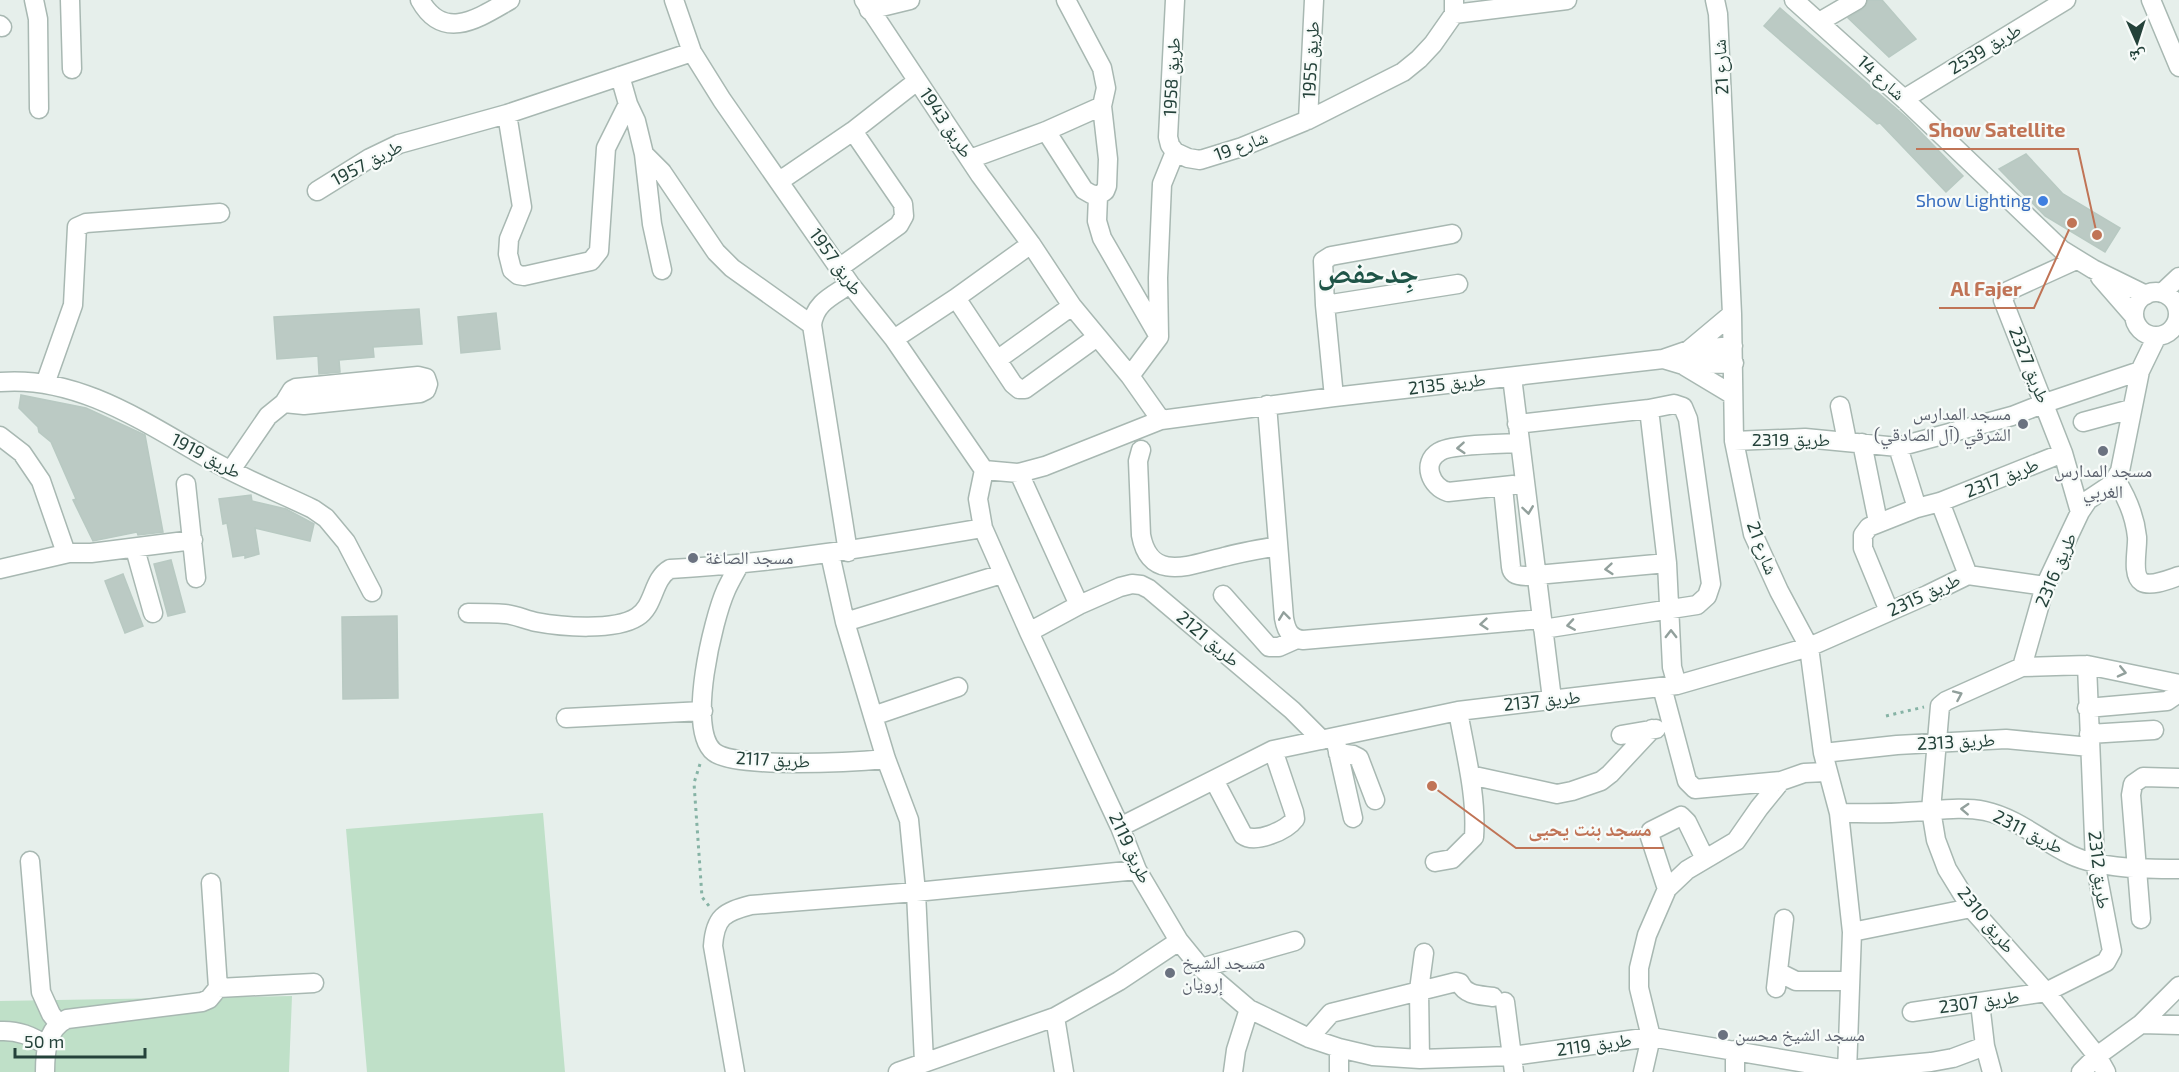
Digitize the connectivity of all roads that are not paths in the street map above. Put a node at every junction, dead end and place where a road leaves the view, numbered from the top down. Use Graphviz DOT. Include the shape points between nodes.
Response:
graph roads {
  1 [pos="34,0"];
  2 [pos="70,0"];
  3 [pos="420,0"];
  4 [pos="510,0"];
  5 [pos="674,0"];
  6 [pos="910,0"];
  7 [pos="1066,0"];
  8 [pos="1175,0"];
  9 [pos="1314,0"];
  10 [pos="1567,0"];
  11 [pos="1857,0"];
  12 [pos="2066,0"];
  13 [pos="2151,0"];
  14 [pos="1798,2"];
  15 [pos="866,5"];
  16 [pos="1719,5"];
  17 [pos="1454,7"];
  18 [pos="1820,22"];
  19 [pos="692,52"];
  20 [pos="2179,67"];
  21 [pos="72,69"];
  22 [pos="620,76"];
  23 [pos="917,81"];
  24 [pos="1904,99"];
  25 [pos="628,104"];
  26 [pos="1102,106"];
  27 [pos="39,109"];
  28 [pos="507,114"];
  29 [pos="1308,120"];
  30 [pos="853,131"];
  31 [pos="1046,131"];
  32 [pos="1175,152"];
  33 [pos="644,154"];
  34 [pos="970,159"];
  35 [pos="778,180"];
  36 [pos="317,191"];
  37 [pos="1098,196"];
  38 [pos="220,213"];
  39 [pos="1452,234"];
  40 [pos="1031,244"];
  41 [pos="2076,260"];
  42 [pos="839,268"];
  43 [pos="2093,269"];
  44 [pos="662,270"];
  45 [pos="2179,278"];
  46 [pos="850,284"];
  47 [pos="1458,284"];
  48 [pos="956,298"];
  49 [pos="2170,300"];
  50 [pos="1325,305"];
  51 [pos="1072,306"];
  52 [pos="1732,314"];
  53 [pos="2136,322"];
  54 [pos="812,325"];
  55 [pos="2177,327"];
  56 [pos="2157,336"];
  57 [pos="1159,337"];
  58 [pos="1097,338"];
  59 [pos="894,339"];
  60 [pos="1734,355"];
  61 [pos="1686,358"];
  62 [pos="997,360"];
  63 [pos="2142,368"];
  64 [pos="1130,376"];
  65 [pos="1512,377"];
  66 [pos="0,382"];
  67 [pos="45,384"];
  68 [pos="1733,395"];
  69 [pos="1334,397"];
  70 [pos="284,403"];
  71 [pos="2045,403"];
  72 [pos="1267,405"];
  73 [pos="1840,406"];
  74 [pos="1649,409"];
  75 [pos="2131,409"];
  76 [pos="1161,420"];
  77 [pos="2083,422"];
  78 [pos="1517,424"];
  79 [pos="1138,429"];
  80 [pos="0,436"];
  81 [pos="1734,441"];
  82 [pos="1855,442"];
  83 [pos="1520,443"];
  84 [pos="1898,447"];
  85 [pos="2063,453"];
  86 [pos="231,470"];
  87 [pos="984,470"];
  88 [pos="1019,474"];
  89 [pos="2116,480"];
  90 [pos="186,483"];
  91 [pos="1525,483"];
  92 [pos="1503,487"];
  93 [pos="1940,502"];
  94 [pos="1917,508"];
  95 [pos="2080,512"];
  96 [pos="1878,522"];
  97 [pos="983,528"];
  98 [pos="193,540"];
  99 [pos="1278,546"];
  100 [pos="135,549"];
  101 [pos="839,553"];
  102 [pos="69,554"];
  103 [pos="1667,563"];
  104 [pos="739,565"];
  105 [pos="0,569"];
  106 [pos="1002,574"];
  107 [pos="1968,574"];
  108 [pos="1537,575"];
  109 [pos="2179,577"];
  110 [pos="196,578"];
  111 [pos="2045,586"];
  112 [pos="372,592"];
  113 [pos="1223,595"];
  114 [pos="1078,605"];
  115 [pos="1670,610"];
  116 [pos="1888,611"];
  117 [pos="153,613"];
  118 [pos="468,613"];
  119 [pos="845,622"];
  120 [pos="1543,624"];
  121 [pos="1029,632"];
  122 [pos="1297,639"];
  123 [pos="1809,647"];
  124 [pos="2087,665"];
  125 [pos="2022,667"];
  126 [pos="2179,684"];
  127 [pos="1669,686"];
  128 [pos="958,687"];
  129 [pos="2179,693"];
  130 [pos="1552,699"];
  131 [pos="2087,708"];
  132 [pos="703,711"];
  133 [pos="1458,711"];
  134 [pos="873,716"];
  135 [pos="566,718"];
  136 [pos="1672,726"];
  137 [pos="1652,729"];
  138 [pos="2154,730"];
  139 [pos="1621,735"];
  140 [pos="2089,741"];
  141 [pos="1938,742"];
  142 [pos="1332,744"];
  143 [pos="1273,750"];
  144 [pos="1822,753"];
  145 [pos="885,759"];
  146 [pos="1826,772"];
  147 [pos="1470,775"];
  148 [pos="2179,778"];
  149 [pos="1214,780"];
  150 [pos="1781,781"];
  151 [pos="1375,800"];
  152 [pos="1931,810"];
  153 [pos="1839,813"];
  154 [pos="1353,818"];
  155 [pos="1120,827"];
  156 [pos="1705,859"];
  157 [pos="30,861"];
  158 [pos="1435,862"];
  159 [pos="2095,862"];
  160 [pos="2138,869"];
  161 [pos="2179,869"];
  162 [pos="1137,870"];
  163 [pos="211,883"];
  164 [pos="1667,889"];
  165 [pos="916,892"];
  166 [pos="1971,908"];
  167 [pos="1784,919"];
  168 [pos="2141,920"];
  169 [pos="1852,932"];
  170 [pos="1179,941"];
  171 [pos="1295,941"];
  172 [pos="1425,953"];
  173 [pos="1201,968"];
  174 [pos="1850,981"];
  175 [pos="314,983"];
  176 [pos="2179,986"];
  177 [pos="218,988"];
  178 [pos="1419,990"];
  179 [pos="2046,992"];
  180 [pos="1980,1003"];
  181 [pos="1249,1009"];
  182 [pos="1912,1012"];
  183 [pos="1055,1017"];
  184 [pos="58,1023"];
  185 [pos="2141,1024"];
  186 [pos="2179,1025"];
  187 [pos="0,1031"];
  188 [pos="1651,1037"];
  189 [pos="1309,1038"];
  190 [pos="47,1046"];
  191 [pos="1984,1046"];
  192 [pos="1339,1048"];
  193 [pos="1735,1050"];
  194 [pos="1420,1059"];
  195 [pos="924,1062"];
  196 [pos="1513,1064"];
  197 [pos="2101,1064"];
  198 [pos="1847,1071"];
  199 [pos="45,1072"];
  200 [pos="735,1072"];
  201 [pos="898,1072"];
  202 [pos="1064,1072"];
  203 [pos="1233,1072"];
  204 [pos="1339,1072"];
  205 [pos="1642,1072"];
  206 [pos="1735,1072"];
  207 [pos="1992,1072"];
  208 [pos="2081,1072"];
  1 -- 27 [label="street" via="38,19"];
  2 -- 21 [label="street"];
  3 -- 4 [label="street" via="435,16 460,25"];
  5 -- 19 [label="street, طريق 1957"];
  6 -- 15 [label="street"];
  7 -- 26 [label="street" via="1102,68 1106,88"];
  8 -- 32 [label="street, طريق 1958" via="1168,137"];
  9 -- 29 [label="street, طريق 1955"];
  10 -- 17 [label="street"];
  11 -- 18 [label="street"];
  12 -- 24 [label="street, طريق 2539"];
  13 -- 20 [label="street"];
  14 -- 18 [label="street, شارع 14"];
  15 -- 23 [label="street, طريق 1943"];
  16 -- 52 [label="street, شارع 21"];
  17 -- 29 [label="street, شارع 19" via="1433,44 1403,72"];
  18 -- 24 [label="street, شارع 14"];
  19 -- 22 [label="street, طريق 1957"];
  19 -- 35 [label="street, طريق 1957"];
  22 -- 25 [label="street"];
  22 -- 28 [label="street, طريق 1957"];
  23 -- 30 [label="street"];
  23 -- 34 [label="street, طريق 1943"];
  24 -- 41 [label="street, شارع 14"];
  25 -- 28 [label="street" via="606,148 596,256 591,261 524,276 512,270 508,254 509,239 522,207"];
  25 -- 33 [label="street"];
  26 -- 31 [label="street"];
  26 -- 37 [label="street" via="1107,186"];
  28 -- 36 [label="street, طريق 1957" via="399,144"];
  29 -- 32 [label="street, شارع 19" via="1200,160"];
  30 -- 35 [label="street"];
  30 -- 42 [label="street" via="903,204 904,216 899,225"];
  31 -- 34 [label="street"];
  31 -- 37 [label="street" via="1084,190"];
  32 -- 57 [label="street" via="1162,184"];
  33 -- 44 [label="street"];
  33 -- 54 [label="street" via="662,172 732,268"];
  34 -- 40 [label="street, طريق 1943"];
  35 -- 42 [label="street, طريق 1957"];
  37 -- 57 [label="street" via="1097,221 1102,238"];
  38 -- 67 [label="street" via="86,223 77,227 74,305"];
  39 -- 50 [label="street" via="1327,258 1322,266"];
  40 -- 48 [label="street"];
  40 -- 51 [label="street, طريق 1943"];
  41 -- 43 [label="street, شارع 14"];
  41 -- 71 [label="street, طريق 2327" via="2008,291 2003,300"];
  42 -- 46 [label="street, طريق 1957"];
  43 -- 49 [label="street, شارع 14"];
  43 -- 53 [label="street, شارع 14"];
  45 -- 49 [label="street"];
  46 -- 54 [label="street" via="820,304"];
  46 -- 59 [label="street, طريق 1957"];
  47 -- 50 [label="street"];
  48 -- 59 [label="street"];
  48 -- 62 [label="street"];
  49 -- 53 [label="street" via="2139,300"];
  49 -- 55 [label="street" via="2178,313"];
  50 -- 69 [label="street"];
  51 -- 58 [label="street, طريق 1943"];
  51 -- 62 [label="street"];
  52 -- 60 [label="street, شارع 21"];
  52 -- 61 [label="street"];
  53 -- 56 [label="street" via="2143,332"];
  53 -- 63 [label="street"];
  54 -- 101 [label="street"];
  55 -- 56 [label="street"];
  56 -- 63 [label="street"];
  57 -- 64 [label="street"];
  58 -- 62 [label="street" via="1025,389 1013,384"];
  58 -- 64 [label="street, طريق 1943"];
  59 -- 87 [label="street, طريق 1957"];
  60 -- 61 [label="street"];
  60 -- 68 [label="street, شارع 21"];
  61 -- 65 [label="street, طريق 2135"];
  61 -- 68 [label="street"];
  63 -- 71 [label="street, طريق 2319"];
  63 -- 75 [label="street"];
  64 -- 76 [label="street, طريق 1943"];
  65 -- 69 [label="street, طريق 2135"];
  65 -- 78 [label="street"];
  66 -- 67 [label="street, طريق 1919"];
  67 -- 86 [label="street, طريق 1919" via="102,401"];
  68 -- 81 [label="street, شارع 21"];
  69 -- 72 [label="street, طريق 2135"];
  70 -- 70 [label="street" via="296,388 418,376 426,378 428,384 420,393 304,405"];
  70 -- 86 [label="street" via="268,416"];
  71 -- 84 [label="street, طريق 2319"];
  71 -- 85 [label="street, طريق 2327"];
  72 -- 76 [label="street, طريق 2135"];
  72 -- 99 [label="street"];
  73 -- 82 [label="street, طريق 2319"];
  74 -- 78 [label="street"];
  74 -- 103 [label="street"];
  74 -- 115 [label="street" via="1674,404 1686,410 1711,584 1697,605"];
  75 -- 77 [label="street"];
  75 -- 89 [label="street"];
  76 -- 79 [label="street"];
  78 -- 83 [label="street"];
  79 -- 88 [label="street"];
  79 -- 99 [label="street" via="1141,535 1143,546 1158,563 1187,567"];
  80 -- 102 [label="street" via="22,453 41,481"];
  81 -- 82 [label="street, طريق 2319" via="1805,438"];
  81 -- 123 [label="street, شارع 21" via="1753,534"];
  82 -- 84 [label="street, طريق 2319"];
  82 -- 96 [label="street"];
  83 -- 91 [label="street"];
  83 -- 92 [label="street, one-way" via="1445,449 1430,464 1431,478 1440,490"];
  84 -- 94 [label="street"];
  85 -- 93 [label="street, طريق 2317"];
  85 -- 95 [label="street, طريق 2327"];
  86 -- 112 [label="street, طريق 1919" via="320,513 346,542"];
  87 -- 88 [label="street"];
  87 -- 97 [label="street, طريق 2119" via="978,499"];
  88 -- 114 [label="street"];
  89 -- 95 [label="street, طريق 2316" via="2088,500"];
  89 -- 109 [label="street" via="2135,529 2139,579 2152,584"];
  90 -- 98 [label="street"];
  91 -- 92 [label="street"];
  91 -- 108 [label="street, one-way"];
  92 -- 108 [label="street" via="1512,572 1520,576"];
  93 -- 94 [label="street, طريق 2317"];
  93 -- 107 [label="street"];
  94 -- 96 [label="street, طريق 2317"];
  95 -- 111 [label="street, طريق 2316"];
  96 -- 116 [label="street" via="1863,535 1863,548"];
  97 -- 101 [label="street"];
  97 -- 106 [label="street, طريق 2119"];
  98 -- 100 [label="street"];
  98 -- 110 [label="street"];
  122 -- 99 [label="street, one-way" via="1285,625"];
  100 -- 102 [label="street"];
  100 -- 117 [label="street"];
  101 -- 104 [label="street"];
  101 -- 119 [label="street"];
  102 -- 105 [label="street"];
  103 -- 108 [label="street, one-way"];
  103 -- 115 [label="street"];
  104 -- 118 [label="street" via="670,569 661,576 647,609 619,626 537,622 507,614"];
  104 -- 132 [label="street" via="726,590 709,650"];
  106 -- 119 [label="street"];
  106 -- 121 [label="street, طريق 2119"];
  107 -- 111 [label="street, طريق 2315"];
  107 -- 116 [label="street, طريق 2315"];
  108 -- 120 [label="street"];
  111 -- 125 [label="street, طريق 2316"];
  113 -- 122 [label="street" via="1269,647"];
  114 -- 121 [label="street, طريق 2121"];
  114 -- 142 [label="street, طريق 2121" via="1132,584 1149,589"];
  115 -- 120 [label="street, one-way"];
  127 -- 115 [label="street, one-way"];
  116 -- 123 [label="street, طريق 2315"];
  119 -- 134 [label="street"];
  120 -- 122 [label="street, one-way"];
  120 -- 130 [label="street"];
  121 -- 155 [label="street, طريق 2119"];
  123 -- 127 [label="street, طريق 2137"];
  123 -- 144 [label="street, شارع 21"];
  124 -- 125 [label="street"];
  124 -- 126 [label="street, one-way"];
  124 -- 131 [label="street, طريق 2312"];
  141 -- 125 [label="street, one-way" via="1943,702"];
  127 -- 130 [label="street, طريق 2137"];
  127 -- 136 [label="street"];
  128 -- 134 [label="street"];
  129 -- 131 [label="street" via="2162,702"];
  130 -- 133 [label="street, طريق 2137"];
  131 -- 140 [label="street, طريق 2312"];
  132 -- 135 [label="street"];
  132 -- 145 [label="street, طريق 2117" via="707,745 724,758 840,763"];
  133 -- 142 [label="street, طريق 2137"];
  133 -- 147 [label="street"];
  134 -- 145 [label="street"];
  136 -- 137 [label="street"];
  136 -- 150 [label="street" via="1688,782 1695,789"];
  137 -- 139 [label="street"];
  137 -- 147 [label="street" via="1601,781 1572,791 1557,794"];
  138 -- 140 [label="street, طريق 2313"];
  140 -- 141 [label="street, طريق 2313"];
  140 -- 159 [label="street, طريق 2312"];
  141 -- 144 [label="street, طريق 2313"];
  141 -- 152 [label="street, طريق 2310"];
  142 -- 143 [label="street, طريق 2137"];
  142 -- 151 [label="street" via="1359,758"];
  142 -- 154 [label="street"];
  143 -- 149 [label="street, طريق 2137"];
  143 -- 149 [label="street" via="1294,812 1290,826 1255,839 1247,838"];
  144 -- 146 [label="street, شارع 21"];
  145 -- 165 [label="street" via="909,820"];
  146 -- 150 [label="street" via="1804,773"];
  146 -- 153 [label="street, شارع 21"];
  147 -- 158 [label="street" via="1474,837 1452,859"];
  148 -- 160 [label="street" via="2143,777 2133,784"];
  149 -- 155 [label="street, طريق 2137"];
  150 -- 156 [label="street" via="1736,841"];
  152 -- 153 [label="street, طريق 2311"];
  159 -- 152 [label="street, طريق 2311, one-way" via="2072,855 2003,816 1967,809"];
  152 -- 166 [label="street, طريق 2310" via="1936,840 1947,869"];
  153 -- 169 [label="street, شارع 21"];
  155 -- 162 [label="street, طريق 2119"];
  156 -- 164 [label="street"];
  156 -- 164 [label="street" via="1681,816 1651,831"];
  157 -- 184 [label="street" via="41,992"];
  159 -- 160 [label="street, طريق 2311"];
  159 -- 179 [label="street, طريق 2312" via="2111,955 2106,962"];
  160 -- 161 [label="street, طريق 2311"];
  160 -- 168 [label="street"];
  162 -- 165 [label="street"];
  162 -- 170 [label="street, طريق 2119"];
  163 -- 177 [label="street"];
  164 -- 188 [label="street" via="1647,936 1639,968 1639,988"];
  165 -- 195 [label="street"];
  165 -- 200 [label="street" via="751,905 733,909 719,919 713,946"];
  166 -- 169 [label="street"];
  166 -- 179 [label="street, طريق 2310"];
  167 -- 174 [label="street" via="1777,980"];
  169 -- 174 [label="street, شارع 21"];
  170 -- 173 [label="street, طريق 2119"];
  170 -- 183 [label="street"];
  171 -- 173 [label="street"];
  172 -- 178 [label="street"];
  173 -- 181 [label="street, طريق 2119"];
  174 -- 198 [label="street, شارع 21"];
  175 -- 177 [label="street"];
  176 -- 185 [label="street"];
  177 -- 184 [label="street" via="210,999 202,1002"];
  178 -- 189 [label="street" via="1331,1013"];
  178 -- 194 [label="street"];
  178 -- 196 [label="street" via="1456,982 1468,993 1499,1000"];
  179 -- 180 [label="street, طريق 2307"];
  179 -- 197 [label="street, طريق 2310"];
  180 -- 182 [label="street, طريق 2307"];
  180 -- 191 [label="street"];
  181 -- 189 [label="street, طريق 2119"];
  181 -- 203 [label="street"];
  183 -- 195 [label="street"];
  183 -- 202 [label="street"];
  184 -- 190 [label="street"];
  185 -- 186 [label="street"];
  185 -- 197 [label="street"];
  187 -- 190 [label="street" via="27,1034"];
  188 -- 193 [label="street, طريق 2119"];
  188 -- 196 [label="street, طريق 2119"];
  188 -- 205 [label="street"];
  189 -- 192 [label="street, طريق 2119"];
  190 -- 199 [label="street"];
  191 -- 198 [label="street, طريق 2119" via="1953,1058"];
  191 -- 207 [label="street"];
  192 -- 194 [label="street, طريق 2119" via="1373,1056"];
  192 -- 204 [label="street"];
  193 -- 198 [label="street, طريق 2119"];
  193 -- 206 [label="street"];
  194 -- 196 [label="street, طريق 2119"];
  195 -- 201 [label="street"];
  197 -- 208 [label="street"];
}
